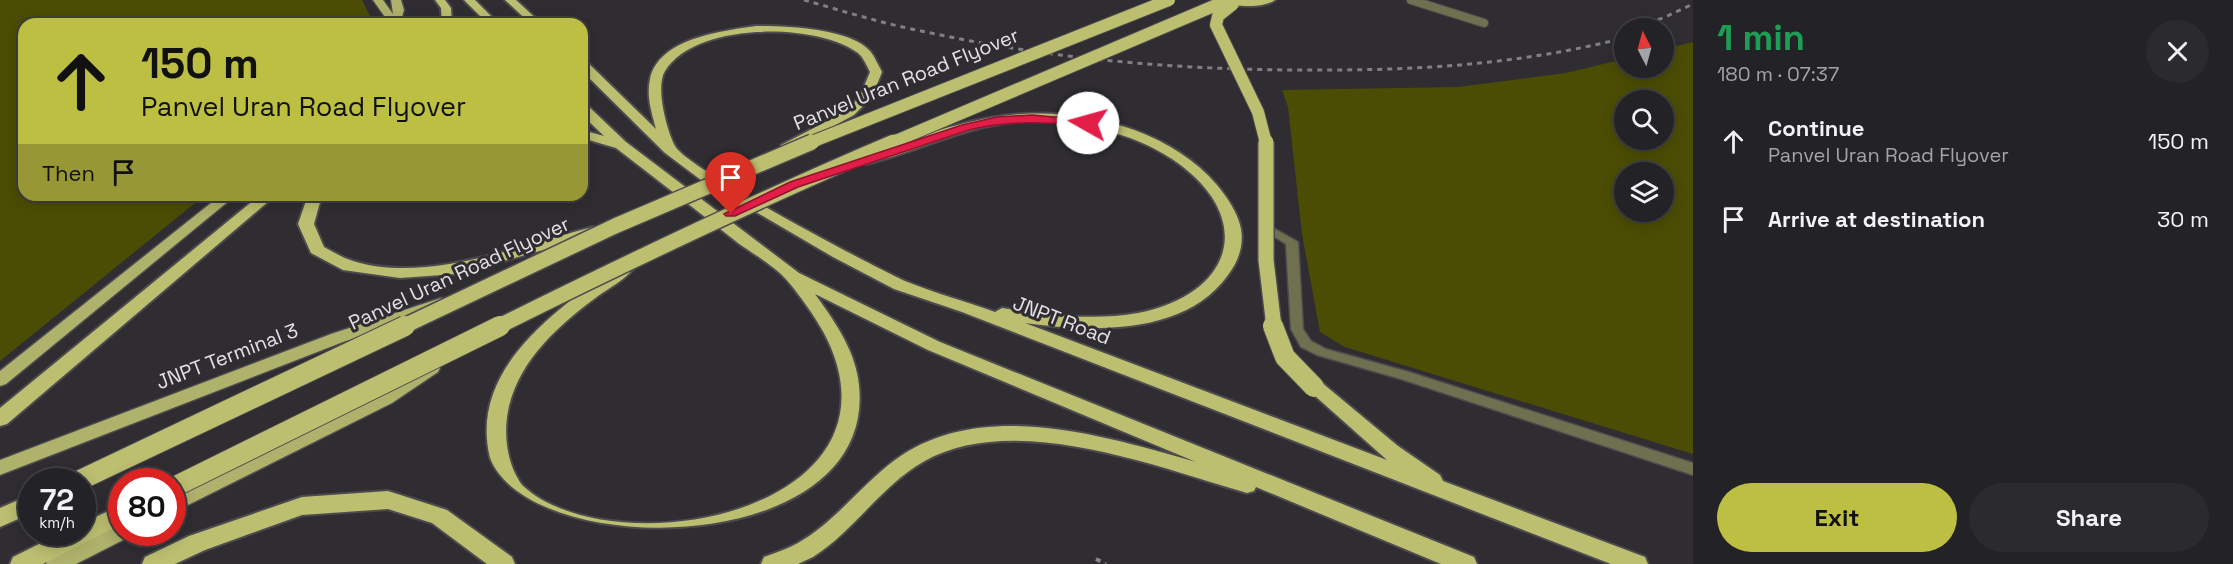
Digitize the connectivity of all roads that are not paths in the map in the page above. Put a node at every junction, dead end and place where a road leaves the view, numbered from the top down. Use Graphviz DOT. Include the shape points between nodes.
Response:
graph roads {
  1 [pos="378,0"];
  2 [pos="396,0"];
  3 [pos="440,0"];
  4 [pos="469,0"];
  5 [pos="510,0"];
  6 [pos="1169,0"];
  7 [pos="1228,0"];
  8 [pos="1239,0"];
  9 [pos="1270,0"];
  10 [pos="1410,0"];
  11 [pos="394,18"];
  12 [pos="398,18"];
  13 [pos="447,18"];
  14 [pos="488,18"];
  15 [pos="530,18"];
  16 [pos="1484,24"];
  17 [pos="588,69"];
  18 [pos="588,114"];
  19 [pos="588,136"];
  20 [pos="621,145"];
  21 [pos="670,150"];
  22 [pos="761,162"];
  23 [pos="794,184"];
  24 [pos="222,201"];
  25 [pos="262,201"];
  26 [pos="313,201"];
  27 [pos="615,226"];
  28 [pos="1268,228"];
  29 [pos="646,253"];
  30 [pos="793,276"];
  31 [pos="472,292"];
  32 [pos="969,308"];
  33 [pos="500,325"];
  34 [pos="0,380"];
  35 [pos="0,419"];
  36 [pos="0,468"];
  37 [pos="1693,469"];
  38 [pos="96,472"];
  39 [pos="186,481"];
  40 [pos="1456,497"];
  41 [pos="186,498"];
  42 [pos="1315,503"];
  43 [pos="18,510"];
  44 [pos="0,518"];
  45 [pos="108,521"];
  46 [pos="108,538"];
  47 [pos="1460,561"];
  48 [pos="21,564"];
  49 [pos="56,564"];
  50 [pos="153,564"];
  51 [pos="504,564"];
  52 [pos="772,564"];
  53 [pos="1637,564"];
  1 -- 11 [label="main road"];
  2 -- 12 [label="main road"];
  3 -- 13 [label="highway"];
  4 -- 14 [label="highway"];
  5 -- 15 [label="highway"];
  6 -- 22 [label="highway, Panvel Uran Road Flyover, bridge"];
  7 -- 9 [label="highway"];
  7 -- 23 [label="highway, bridge"];
  8 -- 28 [label="highway, bridge" via="1218,16 1216,25 1265,132"];
  10 -- 16 [label="lane"];
  17 -- 21 [label="highway, JNPT Road"];
  18 -- 20 [label="highway"];
  19 -- 20 [label="highway"];
  20 -- 30 [label="highway"];
  21 -- 22 [label="highway, bridge" via="655,82 660,67 674,53 699,40 750,28 783,28 846,40 866,53 875,67 876,82 865,98"];
  21 -- 32 [label="highway, JNPT Road" via="706,177 839,254 900,285"];
  22 -- 27 [label="highway, Panvel Uran Road Flyover, bridge"];
  23 -- 29 [label="highway, bridge"];
  23 -- 32 [label="highway, bridge" via="966,127 997,120 1070,120 1105,126 1138,138 1193,168 1227,209 1234,232 1232,256 1218,279 1193,301 1150,316 1102,323 1047,321"];
  24 -- 34 [label="main road"];
  25 -- 35 [label="highway"];
  26 -- 27 [label="highway, bridge" via="306,224 317,250 349,266 400,273 456,269"];
  27 -- 31 [label="highway, Panvel Uran Road Flyover, bridge"];
  28 -- 37 [label="street" via="1292,242 1297,329 1306,344"];
  28 -- 40 [label="highway, bridge" via="1268,295 1272,324 1285,356 1314,387 1391,452"];
  29 -- 30 [label="highway, bridge" via="563,314 525,354 505,387 495,429 500,470 523,503 555,528 608,545 673,547 735,533 791,504 834,460 849,417 849,377 836,338"];
  29 -- 33 [label="highway, bridge"];
  30 -- 42 [label="highway" via="934,346"];
  31 -- 36 [label="main road, JNPT Terminal 3, bridge" via="337,338"];
  31 -- 38 [label="highway, Panvel Uran Road Flyover, bridge"];
  32 -- 40 [label="highway, JNPT Road"];
  33 -- 39 [label="highway, bridge"];
  33 -- 41 [label="main road, bridge" via="386,398"];
  40 -- 53 [label="highway"];
  42 -- 47 [label="highway"];
  42 -- 52 [label="highway" via="1106,446 1029,433 967,436 917,456 808,549"];
  43 -- 44 [label="highway"];
  45 -- 48 [label="highway"];
  46 -- 49 [label="main road"];
  50 -- 51 [label="highway" via="197,543 302,506 388,500 439,516"];
}
